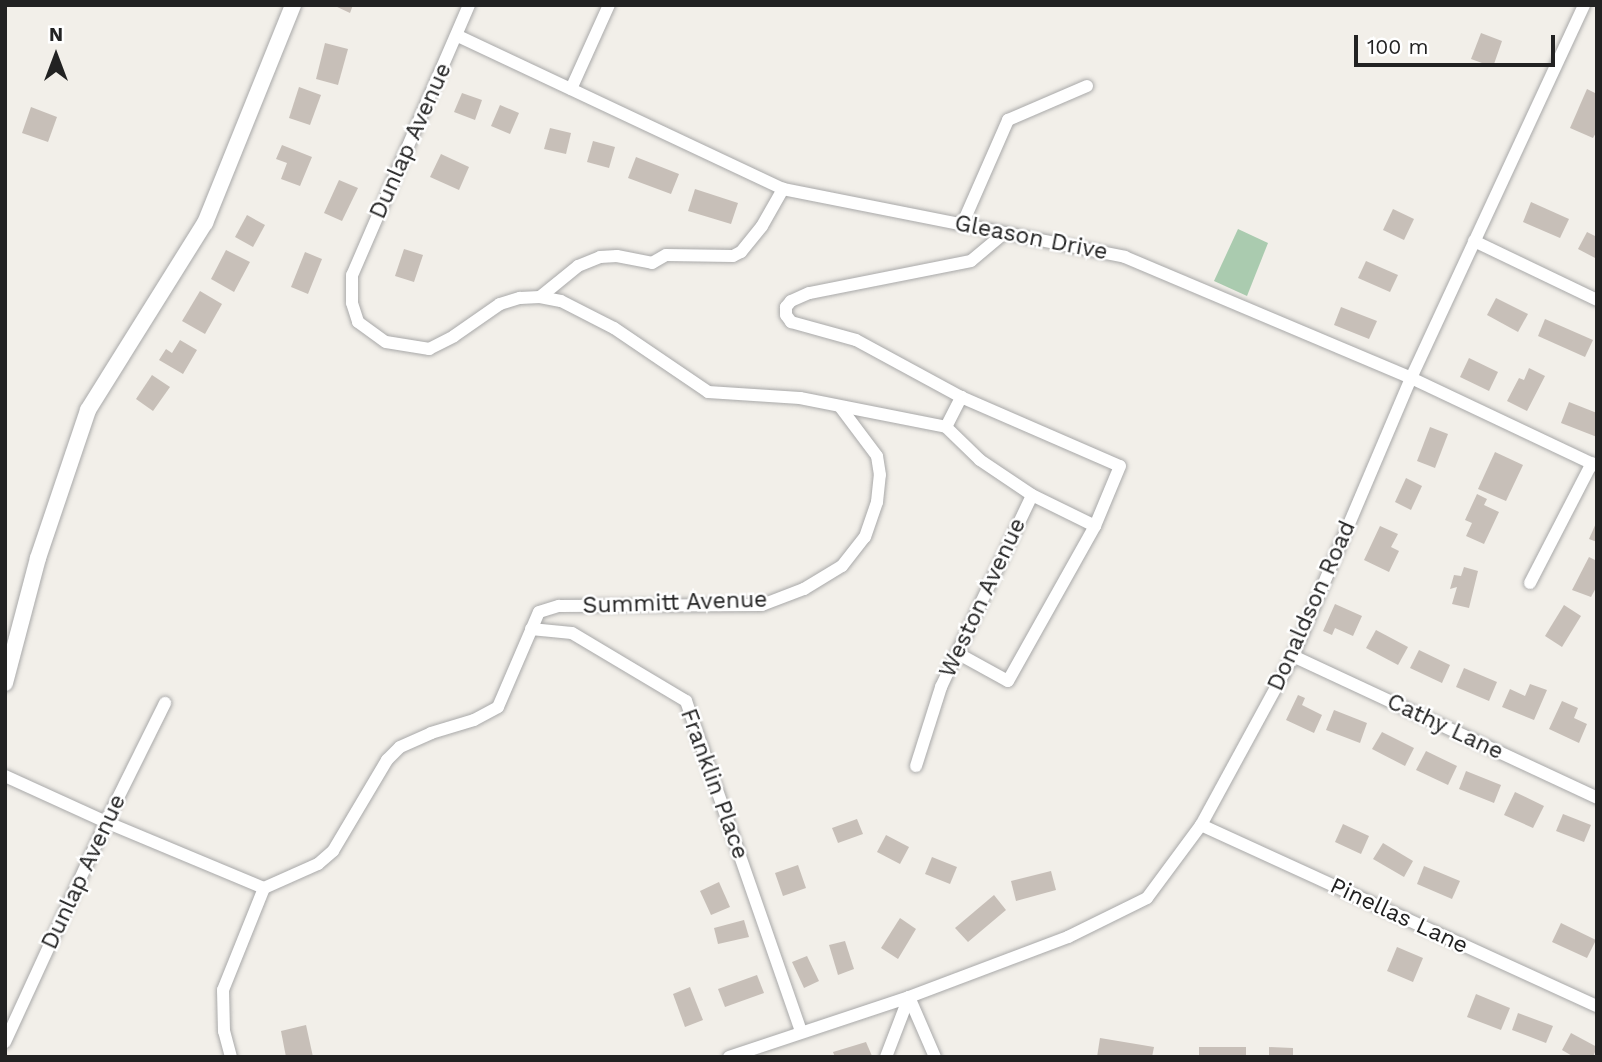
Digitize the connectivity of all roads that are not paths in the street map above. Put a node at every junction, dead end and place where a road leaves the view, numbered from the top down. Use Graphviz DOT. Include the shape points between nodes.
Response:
graph roads {
  1 [pos="293,5"];
  2 [pos="469,5"];
  3 [pos="609,5"];
  4 [pos="1584,5"];
  5 [pos="458,36"];
  6 [pos="1087,86"];
  7 [pos="571,89"];
  8 [pos="783,189"];
  9 [pos="962,225"];
  10 [pos="1002,234"];
  11 [pos="1474,242"];
  12 [pos="540,297"];
  13 [pos="1597,300"];
  14 [pos="1411,378"];
  15 [pos="961,397"];
  16 [pos="841,408"];
  17 [pos="946,427"];
  18 [pos="1595,465"];
  19 [pos="1032,495"];
  20 [pos="1095,526"];
  21 [pos="1530,583"];
  22 [pos="531,629"];
  23 [pos="957,653"];
  24 [pos="1293,656"];
  25 [pos="5,683"];
  26 [pos="165,703"];
  27 [pos="916,766"];
  28 [pos="5,776"];
  29 [pos="1597,798"];
  30 [pos="106,822"];
  31 [pos="1200,825"];
  32 [pos="264,888"];
  33 [pos="909,997"];
  34 [pos="1597,1006"];
  35 [pos="801,1031"];
  36 [pos="5,1042"];
  37 [pos="231,1057"];
  38 [pos="729,1057"];
  39 [pos="886,1057"];
  40 [pos="935,1057"];
  1 -- 25 [label="street" via="205,223 88,410 38,558"];
  2 -- 5 [label="street, Dunlap Avenue"];
  3 -- 7 [label="street"];
  4 -- 11 [label="street, Donaldson Road"];
  5 -- 7 [label="street, Gleason Drive"];
  5 -- 12 [label="street, Dunlap Avenue" via="352,275 352,303 358,322 386,342 421,350 454,337 500,304"];
  6 -- 9 [label="street" via="1008,120"];
  7 -- 8 [label="street, Gleason Drive"];
  8 -- 9 [label="street, Gleason Drive"];
  8 -- 12 [label="street" via="762,226 733,256 666,255 652,263 600,257 578,266"];
  9 -- 10 [label="street, Gleason Drive"];
  10 -- 14 [label="street, Gleason Drive" via="1125,257"];
  10 -- 15 [label="street" via="971,261 809,293 786,307 791,322 856,340"];
  11 -- 13 [label="street"];
  11 -- 14 [label="street, Donaldson Road"];
  12 -- 16 [label="street" via="561,301 604,322 708,392 800,398"];
  14 -- 18 [label="street, Gleason Drive"];
  14 -- 24 [label="street, Donaldson Road"];
  15 -- 17 [label="street"];
  15 -- 20 [label="street" via="1120,466"];
  16 -- 17 [label="street" via="884,412"];
  16 -- 22 [label="street, Summitt Avenue" via="877,456 879,488 865,537 842,566 823,580 762,605 559,606 539,612"];
  17 -- 19 [label="street, Weston Avenue" via="979,460"];
  18 -- 21 [label="street"];
  19 -- 20 [label="street"];
  19 -- 23 [label="street, Weston Avenue"];
  20 -- 23 [label="street" via="1008,681"];
  22 -- 32 [label="street, Summitt Avenue" via="495,710 400,747 387,760 333,851 318,864"];
  22 -- 35 [label="street, Franklin Place" via="572,633 685,701"];
  23 -- 27 [label="street, Weston Avenue"];
  24 -- 29 [label="street, Cathy Lane"];
  24 -- 31 [label="street, Donaldson Road"];
  26 -- 30 [label="street, Dunlap Avenue"];
  28 -- 30 [label="street"];
  30 -- 32 [label="street"];
  30 -- 36 [label="street, Dunlap Avenue"];
  31 -- 33 [label="street, Donaldson Road" via="1147,898 1068,937"];
  31 -- 34 [label="street, Pinellas Lane"];
  32 -- 37 [label="street" via="223,990 224,1031"];
  33 -- 35 [label="street, Donaldson Road"];
  33 -- 39 [label="street"];
  33 -- 40 [label="street"];
  35 -- 38 [label="street, Donaldson Road"];
}
